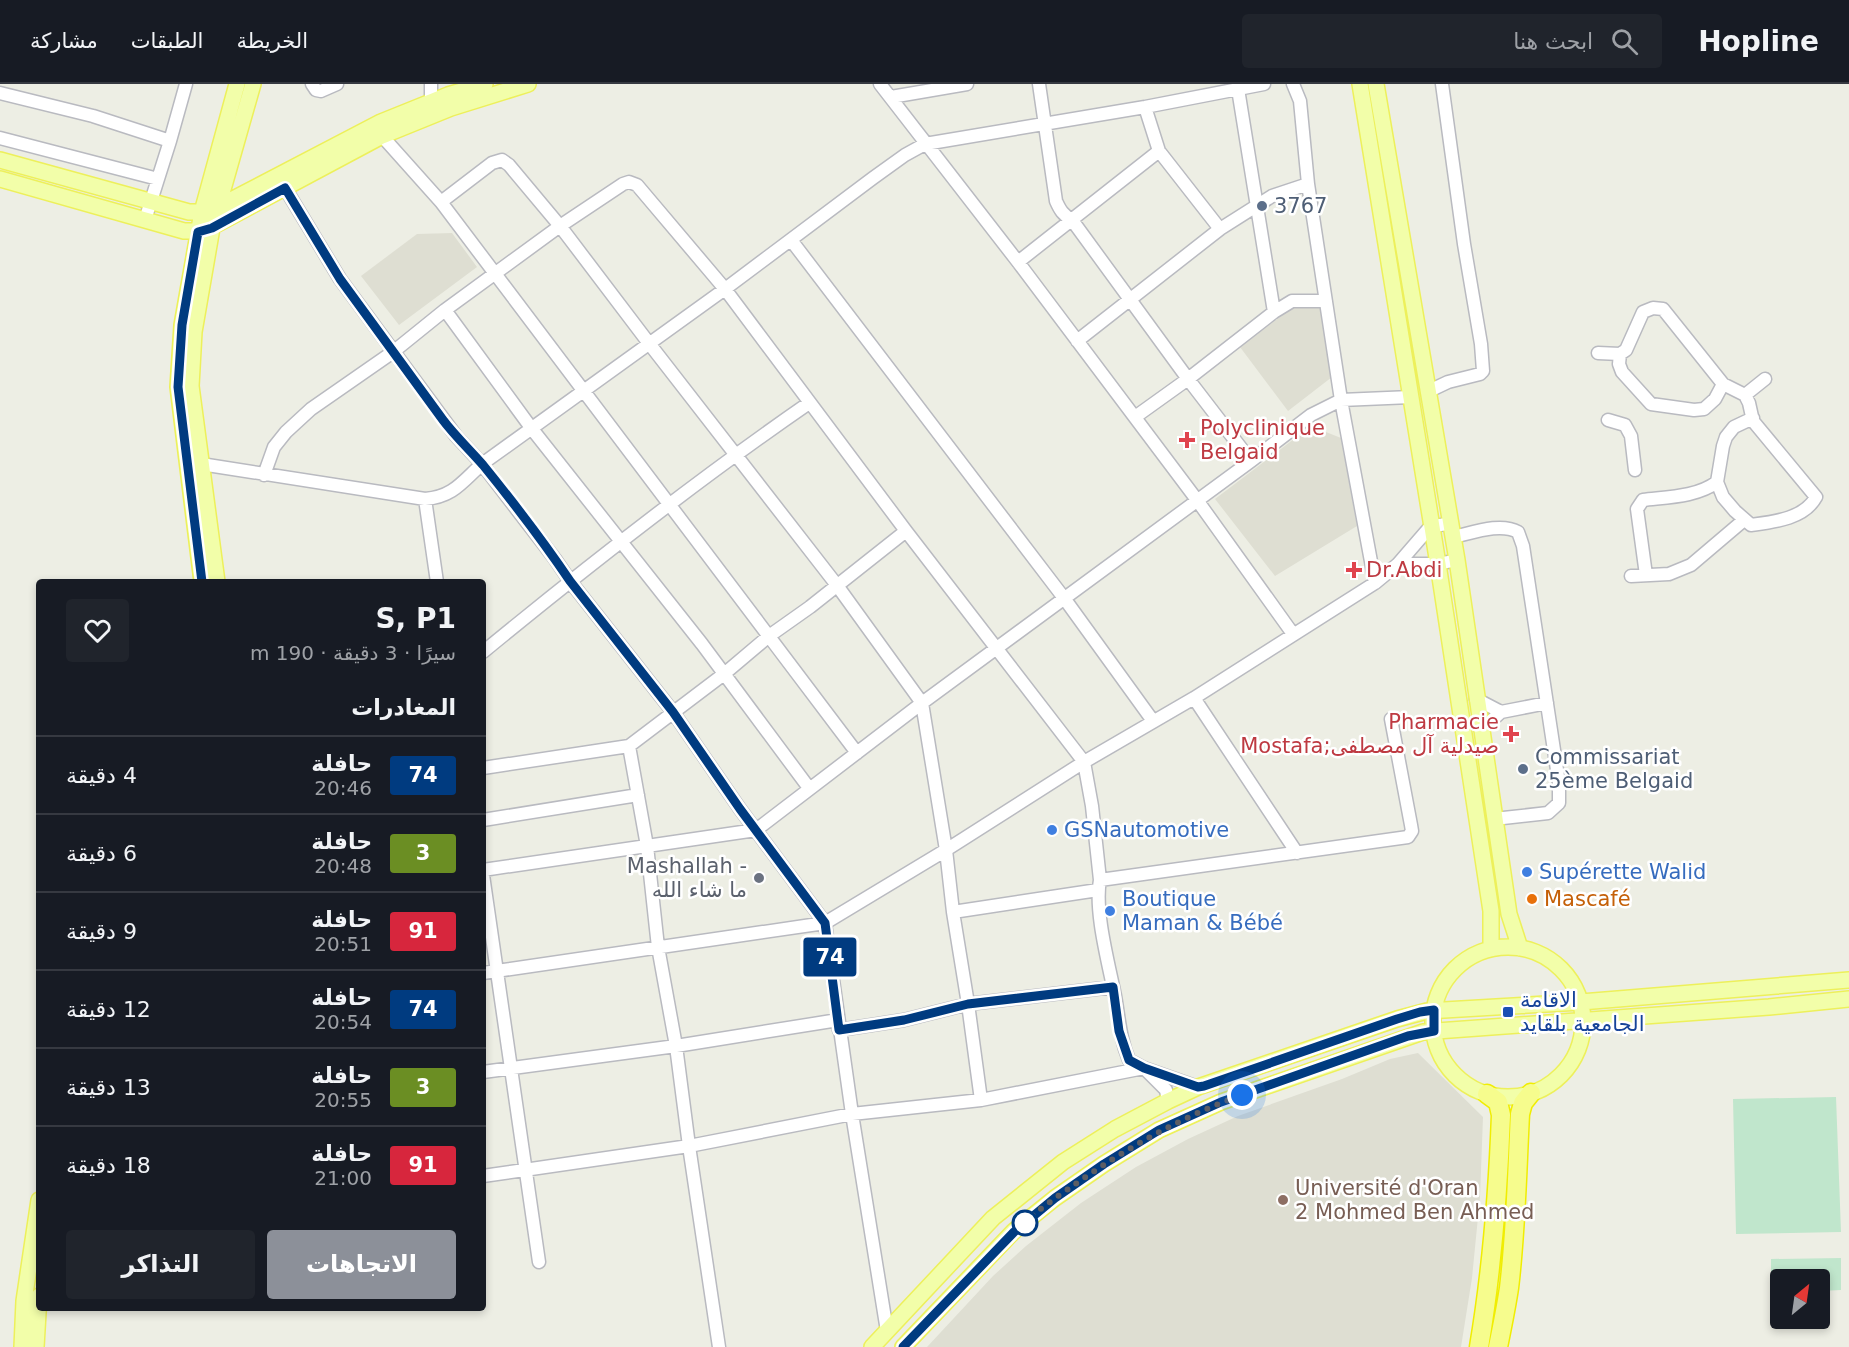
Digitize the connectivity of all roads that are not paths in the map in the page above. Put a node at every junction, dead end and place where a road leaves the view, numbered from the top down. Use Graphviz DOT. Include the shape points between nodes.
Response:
graph roads {
  1 [pos="237,84"];
  2 [pos="253,84"];
  3 [pos="312,84"];
  4 [pos="337,84"];
  5 [pos="431,84"];
  6 [pos="485,84"];
  7 [pos="528,84"];
  8 [pos="880,84"];
  9 [pos="967,84"];
  10 [pos="1039,84"];
  11 [pos="1264,84"];
  12 [pos="1293,84"];
  13 [pos="1360,84"];
  14 [pos="1376,84"];
  15 [pos="1442,84"];
  16 [pos="183,85"];
  17 [pos="1250,85"];
  18 [pos="1238,89"];
  19 [pos="0,93"];
  20 [pos="891,97"];
  21 [pos="431,102"];
  22 [pos="1145,107"];
  23 [pos="1045,123"];
  24 [pos="382,136"];
  25 [pos="0,138"];
  26 [pos="170,141"];
  27 [pos="925,144"];
  28 [pos="1159,151"];
  29 [pos="0,160"];
  30 [pos="0,179"];
  31 [pos="158,179"];
  32 [pos="1308,184"];
  33 [pos="285,188"];
  34 [pos="151,200"];
  35 [pos="441,202"];
  36 [pos="1258,205"];
  37 [pos="218,207"];
  38 [pos="202,212"];
  39 [pos="145,220"];
  40 [pos="1071,220"];
  41 [pos="560,226"];
  42 [pos="1220,229"];
  43 [pos="205,230"];
  44 [pos="791,240"];
  45 [pos="1018,262"];
  46 [pos="495,274"];
  47 [pos="725,289"];
  48 [pos="1131,300"];
  49 [pos="1326,301"];
  50 [pos="445,310"];
  51 [pos="1274,312"];
  52 [pos="1077,341"];
  53 [pos="648,342"];
  54 [pos="393,352"];
  55 [pos="1598,353"];
  56 [pos="1620,354"];
  57 [pos="1188,379"];
  58 [pos="1764,379"];
  59 [pos="1723,384"];
  60 [pos="1428,385"];
  61 [pos="584,390"];
  62 [pos="1745,395"];
  63 [pos="1411,397"];
  64 [pos="1341,400"];
  65 [pos="809,403"];
  66 [pos="1135,417"];
  67 [pos="1752,418"];
  68 [pos="1608,420"];
  69 [pos="532,429"];
  70 [pos="735,454"];
  71 [pos="1251,461"];
  72 [pos="201,464"];
  73 [pos="482,464"];
  74 [pos="1635,470"];
  75 [pos="264,476"];
  76 [pos="1717,482"];
  77 [pos="425,499"];
  78 [pos="1197,500"];
  79 [pos="670,503"];
  80 [pos="1744,520"];
  81 [pos="1430,527"];
  82 [pos="1452,530"];
  83 [pos="906,531"];
  84 [pos="622,541"];
  85 [pos="1457,560"];
  86 [pos="1398,564"];
  87 [pos="1438,564"];
  88 [pos="1646,575"];
  89 [pos="1631,576"];
  90 [pos="202,579"];
  91 [pos="217,579"];
  92 [pos="437,579"];
  93 [pos="570,581"];
  94 [pos="1375,583"];
  95 [pos="837,584"];
  96 [pos="1064,598"];
  97 [pos="1293,634"];
  98 [pos="769,636"];
  99 [pos="998,648"];
  100 [pos="486,650"];
  101 [pos="724,674"];
  102 [pos="1194,698"];
  103 [pos="1476,699"];
  104 [pos="922,703"];
  105 [pos="1547,703"];
  106 [pos="673,712"];
  107 [pos="1501,712"];
  108 [pos="1391,719"];
  109 [pos="1154,721"];
  110 [pos="1480,730"];
  111 [pos="629,746"];
  112 [pos="857,753"];
  113 [pos="1084,762"];
  114 [pos="486,768"];
  115 [pos="809,788"];
  116 [pos="638,795"];
  117 [pos="1494,819"];
  118 [pos="486,820"];
  119 [pos="756,830"];
  120 [pos="647,846"];
  121 [pos="946,850"];
  122 [pos="1297,853"];
  123 [pos="486,870"];
  124 [pos="1099,885"];
  125 [pos="486,897"];
  126 [pos="953,912"];
  127 [pos="825,923"];
  128 [pos="658,947"];
  129 [pos="1520,948"];
  130 [pos="1491,949"];
  131 [pos="496,970"];
  132 [pos="486,972"];
  133 [pos="1849,980"];
  134 [pos="1113,987"];
  135 [pos="1849,999"];
  136 [pos="1581,1002"];
  137 [pos="968,1004"];
  138 [pos="1434,1010"];
  139 [pos="1583,1021"];
  140 [pos="839,1025"];
  141 [pos="1434,1031"];
  142 [pos="676,1046"];
  143 [pos="511,1068"];
  144 [pos="1144,1068"];
  145 [pos="486,1072"];
  146 [pos="1198,1087"];
  147 [pos="1532,1093"];
  148 [pos="1487,1094"];
  149 [pos="981,1100"];
  150 [pos="1168,1101"];
  151 [pos="852,1114"];
  152 [pos="688,1146"];
  153 [pos="527,1169"];
  154 [pos="486,1176"];
  155 [pos="36,1220"];
  156 [pos="539,1262"];
  157 [pos="38,1311"];
  158 [pos="887,1331"];
  159 [pos="22,1347"];
  160 [pos="36,1347"];
  161 [pos="719,1347"];
  162 [pos="872,1347"];
  163 [pos="903,1347"];
  164 [pos="1479,1347"];
  165 [pos="1498,1347"];
  1 -- 38 [label="main road"];
  2 -- 37 [label="main road"];
  3 -- 4 [label="street" via="321,91"];
  5 -- 21 [label="street"];
  6 -- 21 [label="main road"];
  7 -- 24 [label="main road" via="451,108"];
  8 -- 20 [label="street"];
  9 -- 20 [label="street"];
  10 -- 23 [label="street"];
  11 -- 17 [label="street"];
  12 -- 32 [label="street" via="1300,101"];
  13 -- 63 [label="main road"];
  14 -- 60 [label="main road"];
  15 -- 60 [label="street" via="1484,371"];
  16 -- 26 [label="street"];
  17 -- 18 [label="street"];
  18 -- 22 [label="street"];
  18 -- 36 [label="street"];
  19 -- 26 [label="street" via="93,116"];
  20 -- 27 [label="street"];
  21 -- 37 [label="main road" via="381,122"];
  22 -- 23 [label="street"];
  22 -- 28 [label="street"];
  23 -- 27 [label="street"];
  23 -- 40 [label="street" via="1056,201"];
  24 -- 33 [label="main road"];
  24 -- 35 [label="street"];
  25 -- 31 [label="street"];
  26 -- 31 [label="street"];
  27 -- 44 [label="street" via="897,160"];
  27 -- 45 [label="street"];
  28 -- 40 [label="street"];
  28 -- 42 [label="street"];
  29 -- 34 [label="main road"];
  30 -- 39 [label="main road"];
  31 -- 34 [label="street"];
  32 -- 36 [label="street"];
  32 -- 49 [label="street"];
  33 -- 43 [label="main road"];
  33 -- 54 [label="street" via="340,279"];
  34 -- 38 [label="main road"];
  34 -- 39 [label="street"];
  35 -- 41 [label="street" via="492,163 502,160"];
  35 -- 46 [label="street"];
  36 -- 42 [label="street"];
  36 -- 51 [label="street"];
  37 -- 38 [label="main road"];
  37 -- 43 [label="main road"];
  38 -- 43 [label="main road"];
  39 -- 43 [label="main road"];
  40 -- 45 [label="street"];
  40 -- 48 [label="street"];
  41 -- 46 [label="street"];
  41 -- 47 [label="street" via="623,184 633,183"];
  41 -- 53 [label="street"];
  42 -- 48 [label="street"];
  43 -- 72 [label="main road" via="191,386"];
  43 -- 90 [label="main road" via="182,325 178,387"];
  44 -- 47 [label="street"];
  44 -- 96 [label="street"];
  45 -- 52 [label="street"];
  46 -- 50 [label="street"];
  46 -- 61 [label="street"];
  47 -- 53 [label="street"];
  47 -- 65 [label="street"];
  48 -- 52 [label="street"];
  48 -- 57 [label="street"];
  49 -- 51 [label="street" via="1292,301"];
  49 -- 64 [label="street"];
  50 -- 54 [label="street"];
  50 -- 69 [label="street"];
  51 -- 57 [label="street"];
  52 -- 66 [label="street"];
  53 -- 61 [label="street"];
  53 -- 70 [label="street"];
  54 -- 73 [label="street"];
  54 -- 75 [label="street" via="311,409 286,432 274,447"];
  55 -- 56 [label="street"];
  56 -- 59 [label="street" via="1618,364 1622,372 1651,404 1704,409"];
  56 -- 59 [label="street" via="1626,350 1643,312 1663,309"];
  57 -- 66 [label="street"];
  57 -- 71 [label="street"];
  58 -- 62 [label="street"];
  59 -- 62 [label="street"];
  60 -- 82 [label="main road"];
  61 -- 69 [label="street"];
  61 -- 79 [label="street"];
  62 -- 67 [label="street"];
  63 -- 64 [label="street"];
  63 -- 81 [label="main road"];
  64 -- 71 [label="street" via="1311,415"];
  64 -- 94 [label="street"];
  65 -- 70 [label="street"];
  65 -- 83 [label="street"];
  66 -- 78 [label="street"];
  67 -- 76 [label="street" via="1734,427 1726,437"];
  67 -- 80 [label="street" via="1816,496 1807,507 1784,520 1751,525"];
  68 -- 74 [label="street" via="1624,424 1631,436"];
  69 -- 73 [label="street"];
  69 -- 84 [label="street"];
  70 -- 79 [label="street"];
  70 -- 95 [label="street"];
  71 -- 78 [label="street"];
  72 -- 75 [label="street"];
  72 -- 91 [label="main road"];
  73 -- 77 [label="street" via="454,490 440,498"];
  73 -- 93 [label="street"];
  75 -- 77 [label="street"];
  76 -- 80 [label="street"];
  76 -- 88 [label="street" via="1695,493 1642,500 1637,509"];
  77 -- 92 [label="street"];
  78 -- 96 [label="street"];
  78 -- 97 [label="street"];
  79 -- 84 [label="street"];
  79 -- 98 [label="street"];
  80 -- 88 [label="street" via="1690,565 1669,574"];
  81 -- 82 [label="street"];
  81 -- 86 [label="street"];
  81 -- 87 [label="main road"];
  82 -- 85 [label="main road"];
  82 -- 105 [label="street" via="1510,527 1518,532"];
  83 -- 95 [label="street"];
  83 -- 99 [label="street"];
  84 -- 93 [label="street"];
  84 -- 101 [label="street"];
  85 -- 87 [label="street"];
  85 -- 103 [label="main road"];
  86 -- 87 [label="street"];
  86 -- 94 [label="street"];
  87 -- 130 [label="main road" via="1491,910"];
  88 -- 89 [label="street"];
  93 -- 100 [label="street"];
  93 -- 106 [label="street"];
  94 -- 97 [label="street"];
  95 -- 98 [label="street"];
  95 -- 104 [label="street"];
  96 -- 99 [label="street"];
  96 -- 109 [label="street"];
  97 -- 102 [label="street"];
  98 -- 101 [label="street"];
  98 -- 112 [label="street"];
  99 -- 104 [label="street"];
  99 -- 113 [label="street"];
  101 -- 106 [label="street"];
  101 -- 115 [label="street"];
  102 -- 109 [label="street"];
  102 -- 122 [label="street"];
  103 -- 107 [label="street"];
  103 -- 110 [label="main road"];
  104 -- 112 [label="street"];
  104 -- 121 [label="street"];
  105 -- 107 [label="street"];
  105 -- 117 [label="street" via="1559,803 1548,813"];
  106 -- 111 [label="street"];
  106 -- 119 [label="street"];
  107 -- 110 [label="street"];
  108 -- 122 [label="street" via="1411,825 1408,837"];
  109 -- 113 [label="street"];
  110 -- 117 [label="main road"];
  111 -- 114 [label="street"];
  111 -- 116 [label="street"];
  112 -- 115 [label="street"];
  113 -- 121 [label="street"];
  113 -- 124 [label="street"];
  115 -- 119 [label="street"];
  116 -- 118 [label="street"];
  116 -- 120 [label="street"];
  117 -- 129 [label="main road" via="1509,914"];
  119 -- 120 [label="street"];
  119 -- 127 [label="street"];
  120 -- 123 [label="street"];
  120 -- 128 [label="street"];
  121 -- 126 [label="street"];
  121 -- 127 [label="street"];
  122 -- 124 [label="street"];
  124 -- 126 [label="street"];
  124 -- 134 [label="street"];
  125 -- 131 [label="street"];
  126 -- 137 [label="street"];
  127 -- 128 [label="street"];
  127 -- 140 [label="street"];
  128 -- 131 [label="street"];
  128 -- 142 [label="street"];
  129 -- 130 [label="main road"];
  129 -- 136 [label="main road" via="1553,962 1566,974"];
  130 -- 138 [label="main road" via="1453,971"];
  131 -- 132 [label="street"];
  131 -- 143 [label="street"];
  133 -- 136 [label="main road"];
  134 -- 137 [label="street"];
  134 -- 144 [label="street" via="1125,1051 1129,1060"];
  135 -- 139 [label="main road"];
  136 -- 138 [label="main road"];
  136 -- 139 [label="main road"];
  137 -- 140 [label="street" via="904,1020"];
  137 -- 149 [label="street"];
  138 -- 141 [label="main road"];
  138 -- 146 [label="main road"];
  139 -- 141 [label="main road"];
  139 -- 147 [label="main road" via="1578,1049 1563,1073"];
  140 -- 142 [label="street"];
  140 -- 151 [label="street"];
  141 -- 148 [label="main road" via="1451,1070"];
  141 -- 163 [label="main road" via="1408,1036 1232,1098 1159,1130 1065,1191 1014,1232"];
  142 -- 143 [label="street"];
  142 -- 152 [label="street"];
  143 -- 145 [label="street"];
  143 -- 153 [label="street"];
  144 -- 146 [label="street"];
  144 -- 149 [label="street"];
  144 -- 150 [label="street" via="1166,1090"];
  146 -- 150 [label="main road"];
  147 -- 148 [label="main road" via="1509,1097"];
  147 -- 165 [label="highway" via="1520,1114 1509,1288"];
  148 -- 164 [label="highway" via="1498,1102 1501,1115 1492,1263"];
  149 -- 151 [label="street"];
  150 -- 158 [label="main road" via="1063,1162 1001,1212"];
  151 -- 152 [label="street"];
  151 -- 158 [label="street"];
  152 -- 153 [label="street"];
  152 -- 161 [label="street"];
  153 -- 154 [label="street"];
  153 -- 156 [label="street"];
  155 -- 159 [label="main road" via="24,1301"];
  157 -- 160 [label="main road"];
  158 -- 162 [label="main road"];
}
